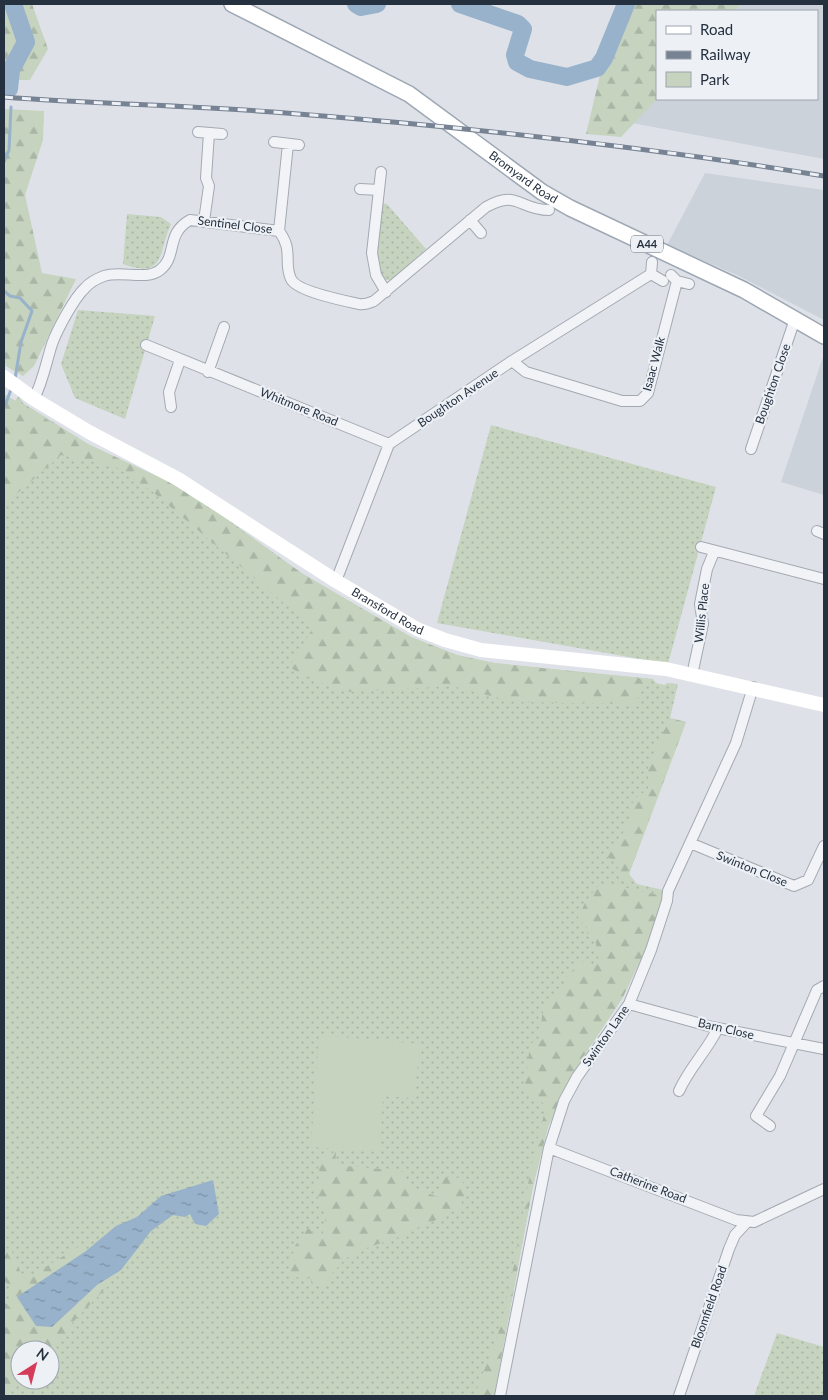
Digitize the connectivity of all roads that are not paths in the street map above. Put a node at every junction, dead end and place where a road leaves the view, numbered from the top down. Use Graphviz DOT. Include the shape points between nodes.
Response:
graph roads {
  1 [pos="232,4"];
  2 [pos="222,134"];
  3 [pos="274,142"];
  4 [pos="288,144"];
  5 [pos="299,145"];
  6 [pos="381,172"];
  7 [pos="360,188"];
  8 [pos="379,190"];
  9 [pos="554,207"];
  10 [pos="470,220"];
  11 [pos="204,221"];
  12 [pos="279,231"];
  13 [pos="481,232"];
  14 [pos="652,262"];
  15 [pos="651,274"];
  16 [pos="670,279"];
  17 [pos="689,284"];
  18 [pos="386,292"];
  19 [pos="795,319"];
  20 [pos="224,327"];
  21 [pos="824,336"];
  22 [pos="146,345"];
  23 [pos="180,360"];
  24 [pos="512,361"];
  25 [pos="208,372"];
  26 [pos="4,377"];
  27 [pos="29,395"];
  28 [pos="171,407"];
  29 [pos="389,444"];
  30 [pos="751,449"];
  31 [pos="701,548"];
  32 [pos="714,552"];
  33 [pos="824,579"];
  34 [pos="336,581"];
  35 [pos="692,675"];
  36 [pos="753,687"];
  37 [pos="824,705"];
  38 [pos="690,843"];
  39 [pos="824,846"];
  40 [pos="824,986"];
  41 [pos="629,1004"];
  42 [pos="718,1028"];
  43 [pos="792,1044"];
  44 [pos="824,1049"];
  45 [pos="679,1091"];
  46 [pos="770,1126"];
  47 [pos="549,1148"];
  48 [pos="824,1190"];
  49 [pos="747,1222"];
  50 [pos="500,1396"];
  51 [pos="679,1396"];
  1 -- 9 [label="main road, Bromyard Road / A44" via="409,94 542,192"];
  2 -- 11 [label="street" via="203,132 209,186"];
  3 -- 4 [label="street"];
  4 -- 5 [label="street"];
  4 -- 12 [label="street"];
  6 -- 8 [label="street"];
  7 -- 8 [label="street"];
  8 -- 18 [label="street" via="372,252 376,275"];
  9 -- 10 [label="street, Sentinel Close" via="533,208 510,198 500,199"];
  9 -- 19 [label="main road, Bromyard Road / A44" via="744,290"];
  10 -- 13 [label="street"];
  10 -- 18 [label="street, Sentinel Close"];
  11 -- 12 [label="street, Sentinel Close"];
  11 -- 27 [label="street, Sentinel Close" via="190,220 176,232 168,261 156,272 116,272 94,279 83,289 52,343 42,384"];
  12 -- 18 [label="street, Sentinel Close" via="289,250 289,276 302,288 361,304 374,301"];
  14 -- 15 [label="street"];
  15 -- 16 [label="street"];
  15 -- 24 [label="street, Boughton Avenue"];
  16 -- 17 [label="street"];
  16 -- 24 [label="street, Isaac Walk" via="648,394 640,401 622,400 526,372"];
  19 -- 21 [label="main road, Bromyard Road / A44"];
  19 -- 30 [label="street, Boughton Close"];
  20 -- 25 [label="street"];
  22 -- 23 [label="street, Whitmore Road"];
  23 -- 25 [label="street, Whitmore Road"];
  23 -- 28 [label="street" via="170,392"];
  24 -- 29 [label="street, Boughton Avenue"];
  25 -- 29 [label="street, Whitmore Road"];
  26 -- 27 [label="main road, Bransford Road"];
  27 -- 34 [label="main road, Bransford Road" via="178,479"];
  29 -- 34 [label="street"];
  31 -- 32 [label="street"];
  32 -- 33 [label="street"];
  32 -- 35 [label="street, Willis Place" via="700,604 703,624"];
  34 -- 35 [label="main road, Bransford Road" via="417,629 472,648 666,669"];
  35 -- 36 [label="main road, Bransford Road"];
  36 -- 37 [label="main road, Bransford Road"];
  36 -- 38 [label="street, Swinton Lane" via="736,743"];
  38 -- 39 [label="street, Swinton Close" via="794,886 808,880"];
  38 -- 41 [label="street, Swinton Lane" via="668,891 651,950"];
  40 -- 43 [label="street" via="817,990"];
  41 -- 42 [label="street, Barn Close"];
  41 -- 47 [label="street, Swinton Lane" via="568,1093"];
  42 -- 43 [label="street, Barn Close"];
  42 -- 45 [label="street" via="706,1050 687,1073"];
  43 -- 44 [label="street, Barn Close"];
  43 -- 46 [label="street" via="780,1076 756,1116"];
  47 -- 49 [label="street, Catherine Road"];
  47 -- 50 [label="street, Swinton Lane"];
  48 -- 49 [label="street" via="754,1222"];
  49 -- 51 [label="street, Bloomfield Road" via="735,1235 729,1249"];
}
